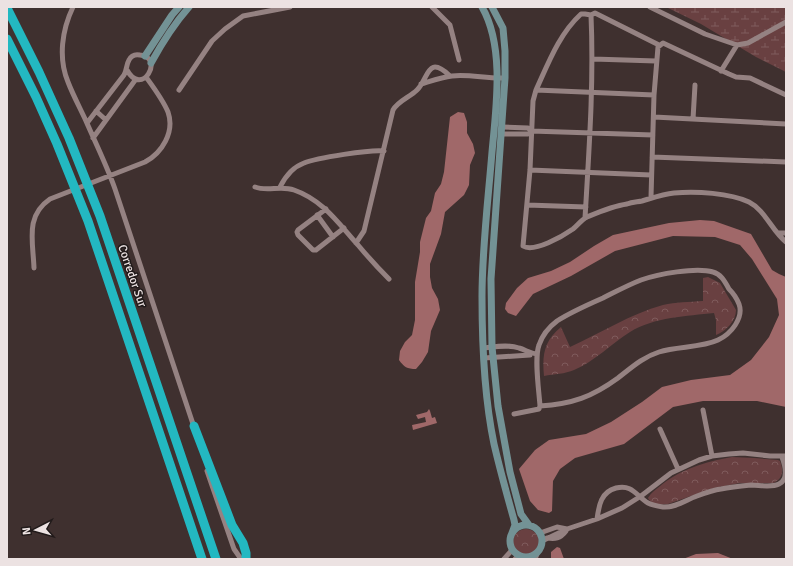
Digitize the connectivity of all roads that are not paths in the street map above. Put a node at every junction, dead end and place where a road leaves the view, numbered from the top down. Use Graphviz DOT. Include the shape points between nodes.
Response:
graph roads {
  1 [pos="73,7"];
  2 [pos="179,7"];
  3 [pos="189,7"];
  4 [pos="290,7"];
  5 [pos="432,7"];
  6 [pos="482,7"];
  7 [pos="492,7"];
  8 [pos="650,7"];
  9 [pos="8,10"];
  10 [pos="591,15"];
  11 [pos="786,22"];
  12 [pos="7,39"];
  13 [pos="660,45"];
  14 [pos="737,45"];
  15 [pos="7,50"];
  16 [pos="145,56"];
  17 [pos="593,59"];
  18 [pos="459,60"];
  19 [pos="656,60"];
  20 [pos="151,63"];
  21 [pos="127,70"];
  22 [pos="722,71"];
  23 [pos="450,76"];
  24 [pos="146,78"];
  25 [pos="497,78"];
  26 [pos="505,78"];
  27 [pos="136,79"];
  28 [pos="422,84"];
  29 [pos="695,85"];
  30 [pos="179,90"];
  31 [pos="536,90"];
  32 [pos="593,93"];
  33 [pos="654,95"];
  34 [pos="786,95"];
  35 [pos="36,97"];
  36 [pos="96,111"];
  37 [pos="654,117"];
  38 [pos="693,119"];
  39 [pos="106,120"];
  40 [pos="87,123"];
  41 [pos="786,124"];
  42 [pos="502,131"];
  43 [pos="531,131"];
  44 [pos="590,133"];
  45 [pos="653,135"];
  46 [pos="93,138"];
  47 [pos="384,151"];
  48 [pos="652,157"];
  49 [pos="786,162"];
  50 [pos="530,170"];
  51 [pos="588,173"];
  52 [pos="651,174"];
  53 [pos="256,187"];
  54 [pos="280,187"];
  55 [pos="651,197"];
  56 [pos="527,205"];
  57 [pos="586,207"];
  58 [pos="326,208"];
  59 [pos="317,215"];
  60 [pos="585,218"];
  61 [pos="344,228"];
  62 [pos="778,233"];
  63 [pos="786,233"];
  64 [pos="333,237"];
  65 [pos="786,242"];
  66 [pos="356,243"];
  67 [pos="34,268"];
  68 [pos="389,279"];
  69 [pos="492,347"];
  70 [pos="483,348"];
  71 [pos="537,354"];
  72 [pos="492,357"];
  73 [pos="484,358"];
  74 [pos="540,406"];
  75 [pos="703,410"];
  76 [pos="514,414"];
  77 [pos="194,426"];
  78 [pos="660,429"];
  79 [pos="712,456"];
  80 [pos="784,456"];
  81 [pos="678,470"];
  82 [pos="641,496"];
  83 [pos="597,519"];
  84 [pos="529,525"];
  85 [pos="567,529"];
  86 [pos="512,533"];
  87 [pos="540,533"];
  88 [pos="544,540"];
  89 [pos="518,556"];
  90 [pos="536,556"];
  91 [pos="202,559"];
  92 [pos="216,559"];
  93 [pos="241,559"];
  94 [pos="246,559"];
  95 [pos="504,559"];
  1 -- 40 [label="street" via="62,49 63,65"];
  2 -- 16 [label="street"];
  3 -- 20 [label="street"];
  4 -- 30 [label="street" via="243,16 225,29 212,41"];
  5 -- 18 [label="street" via="450,25"];
  6 -- 25 [label="street" via="493,33"];
  7 -- 26 [label="street" via="503,28"];
  8 -- 14 [label="street" via="706,34"];
  9 -- 92 [label="highway, Corredor Sur" via="69,138 100,216"];
  10 -- 13 [label="street" via="595,13"];
  10 -- 17 [label="street"];
  10 -- 31 [label="street" via="581,14 563,37"];
  11 -- 14 [label="street" via="748,43"];
  12 -- 35 [label="highway, Corredor Sur"];
  13 -- 19 [label="street"];
  13 -- 22 [label="street" via="663,43"];
  14 -- 22 [label="street"];
  15 -- 35 [label="highway"];
  16 -- 20 [label="street"];
  16 -- 21 [label="street" via="133,56 128,62"];
  17 -- 19 [label="street"];
  17 -- 32 [label="street"];
  19 -- 33 [label="street"];
  20 -- 24 [label="street" via="152,69"];
  21 -- 27 [label="street" via="130,76"];
  21 -- 36 [label="street"];
  22 -- 34 [label="street" via="736,77 750,78"];
  23 -- 25 [label="street"];
  23 -- 28 [label="street"];
  23 -- 28 [label="street" via="443,69 431,68"];
  24 -- 27 [label="street"];
  24 -- 67 [label="street" via="168,113 169,132 162,148 154,157 134,167 50,199 40,207 33,224"];
  25 -- 26 [label="street"];
  25 -- 70 [label="street" via="484,245"];
  26 -- 42 [label="street"];
  27 -- 39 [label="street"];
  28 -- 47 [label="street" via="393,110"];
  29 -- 38 [label="street"];
  31 -- 32 [label="street"];
  31 -- 43 [label="street"];
  32 -- 33 [label="street"];
  32 -- 44 [label="street"];
  33 -- 37 [label="street"];
  35 -- 91 [label="highway, Corredor Sur" via="88,221"];
  36 -- 39 [label="street"];
  36 -- 40 [label="street"];
  37 -- 38 [label="street"];
  37 -- 45 [label="street"];
  38 -- 41 [label="street"];
  39 -- 46 [label="street"];
  40 -- 46 [label="street"];
  42 -- 43 [label="street" via="528,134"];
  42 -- 69 [label="street" via="491,279"];
  43 -- 44 [label="street"];
  43 -- 50 [label="street"];
  44 -- 45 [label="street"];
  44 -- 51 [label="street"];
  45 -- 48 [label="street"];
  46 -- 77 [label="street" via="115,189"];
  47 -- 54 [label="street" via="374,150 314,159 290,172"];
  47 -- 66 [label="street" via="364,231"];
  48 -- 49 [label="street"];
  48 -- 52 [label="street"];
  50 -- 51 [label="street"];
  50 -- 56 [label="street"];
  51 -- 52 [label="street"];
  51 -- 57 [label="street"];
  52 -- 55 [label="street"];
  53 -- 54 [label="street"];
  54 -- 58 [label="street" via="294,190"];
  55 -- 60 [label="street"];
  55 -- 62 [label="street" via="684,192 728,195 756,206"];
  56 -- 57 [label="street"];
  56 -- 60 [label="street" via="523,246 527,248 534,249 559,238"];
  57 -- 60 [label="street"];
  58 -- 59 [label="street"];
  58 -- 61 [label="street"];
  59 -- 64 [label="street"];
  59 -- 64 [label="street" via="298,230 298,235 313,250"];
  61 -- 64 [label="street"];
  61 -- 66 [label="street"];
  62 -- 63 [label="street"];
  62 -- 65 [label="street"];
  66 -- 68 [label="street"];
  69 -- 70 [label="street"];
  69 -- 71 [label="street" via="518,348"];
  69 -- 72 [label="street"];
  70 -- 73 [label="street"];
  71 -- 72 [label="street"];
  71 -- 74 [label="street"];
  71 -- 74 [label="street" via="545,334 557,321 583,306 642,280 699,270 714,272 723,278 739,303 741,312 738,322 729,333 718,340 671,348 653,354 601,390 586,397"];
  72 -- 73 [label="street"];
  72 -- 84 [label="street" via="510,472 522,514"];
  73 -- 86 [label="street" via="494,443 515,525"];
  74 -- 76 [label="street" via="539,409"];
  75 -- 79 [label="street"];
  77 -- 93 [label="street" via="234,549"];
  77 -- 94 [label="highway" via="232,525 244,543"];
  78 -- 81 [label="street"];
  79 -- 80 [label="street" via="743,453"];
  79 -- 81 [label="street"];
  80 -- 82 [label="street" via="785,476 774,486 752,485 719,489 665,507 646,502"];
  81 -- 82 [label="street"];
  82 -- 83 [label="street"];
  82 -- 83 [label="street" via="625,487 611,489 603,495"];
  83 -- 85 [label="street"];
  84 -- 86 [label="street" via="520,526"];
  84 -- 87 [label="street"];
  85 -- 87 [label="street" via="556,527"];
  85 -- 88 [label="street" via="562,536"];
  86 -- 89 [label="street" via="510,540"];
  87 -- 88 [label="street"];
  88 -- 90 [label="street"];
  89 -- 90 [label="street"];
  89 -- 95 [label="street"];
}
